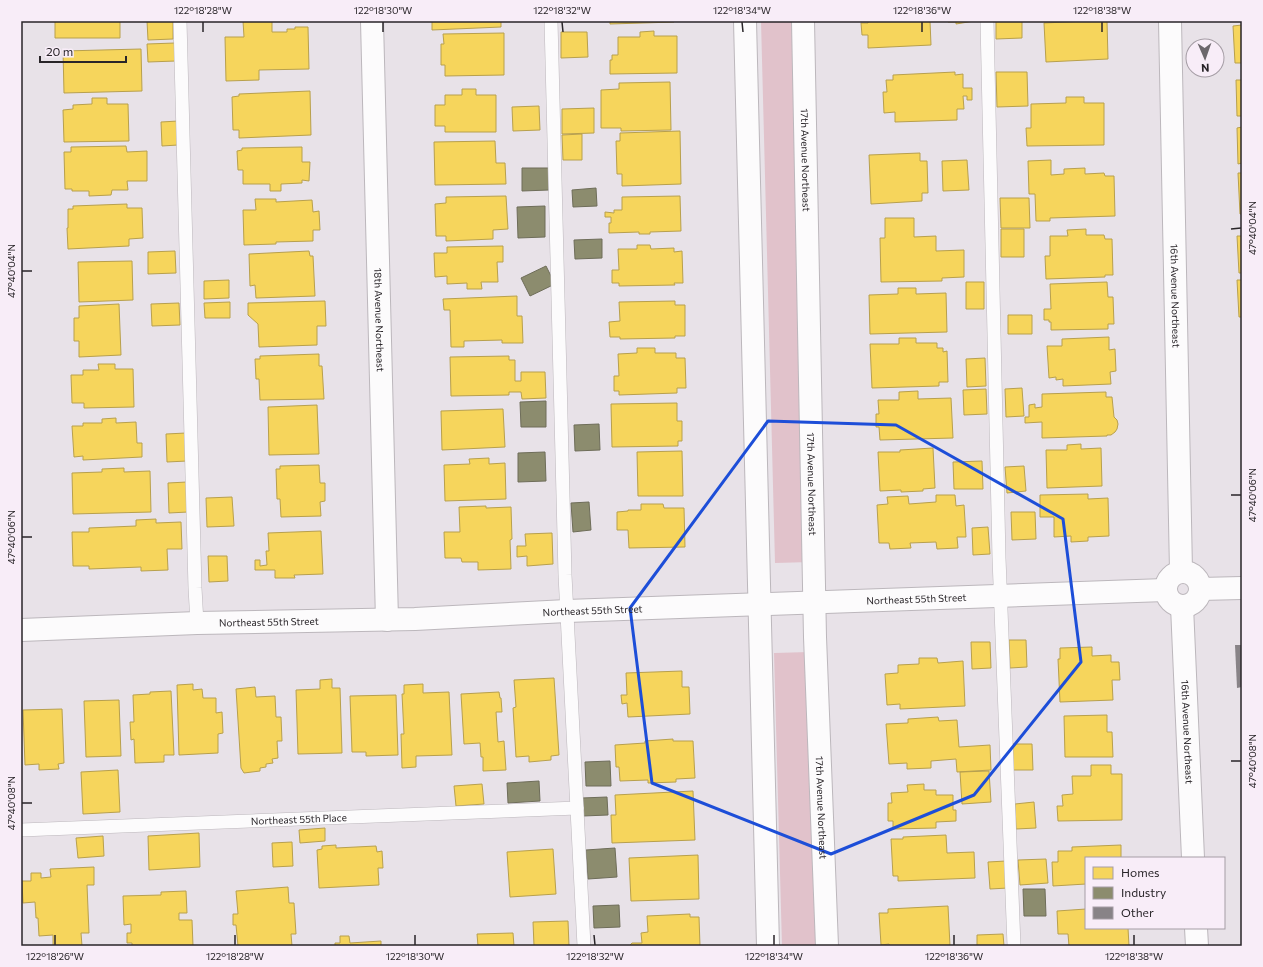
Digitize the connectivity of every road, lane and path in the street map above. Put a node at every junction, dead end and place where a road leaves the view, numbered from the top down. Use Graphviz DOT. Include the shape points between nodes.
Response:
graph roads {
  1 [pos="180,21"];
  2 [pos="372,21"];
  3 [pos="552,21"];
  4 [pos="745,21"];
  5 [pos="803,21"];
  6 [pos="987,21"];
  7 [pos="1170,21"];
  8 [pos="1181,571"];
  9 [pos="1242,588"];
  10 [pos="1200,589"];
  11 [pos="1165,590"];
  12 [pos="1001,596"];
  13 [pos="814,602"];
  14 [pos="759,604"];
  15 [pos="1182,606"];
  16 [pos="567,611"];
  17 [pos="387,620"];
  18 [pos="198,623"];
  19 [pos="21,630"];
  20 [pos="577,808"];
  21 [pos="21,830"];
  22 [pos="1193,857"];
  23 [pos="1196,929"];
  24 [pos="584,946"];
  25 [pos="768,946"];
  26 [pos="827,946"];
  27 [pos="1014,946"];
  28 [pos="1197,946"];
  1 -- 18 [label="lane"];
  2 -- 17 [label="street, 18th Avenue Northeast"];
  3 -- 16 [label="lane"];
  4 -- 14 [label="street"];
  5 -- 13 [label="street, 17th Avenue Northeast"];
  6 -- 12 [label="lane"];
  7 -- 8 [label="street, 16th Avenue Northeast"];
  8 -- 10 [label="street" via="1197,578"];
  8 -- 11 [label="street" via="1167,580"];
  9 -- 10 [label="street"];
  10 -- 15 [label="street" via="1197,599 1188,606"];
  11 -- 12 [label="street, Northeast 55th Street"];
  11 -- 15 [label="street" via="1169,600"];
  12 -- 13 [label="street, Northeast 55th Street"];
  12 -- 27 [label="lane"];
  13 -- 14 [label="street, Northeast 55th Street"];
  13 -- 26 [label="street, 17th Avenue Northeast"];
  14 -- 16 [label="street, Northeast 55th Street"];
  14 -- 25 [label="street"];
  15 -- 22 [label="street, 16th Avenue Northeast"];
  16 -- 17 [label="street, Northeast 55th Street"];
  16 -- 20 [label="lane"];
  17 -- 18 [label="street, Northeast 55th Street"];
  18 -- 19 [label="street, Northeast 55th Street"];
  20 -- 21 [label="lane, Northeast 55th Place"];
  20 -- 24 [label="lane"];
  23 -- 28 [label="street"];
}
